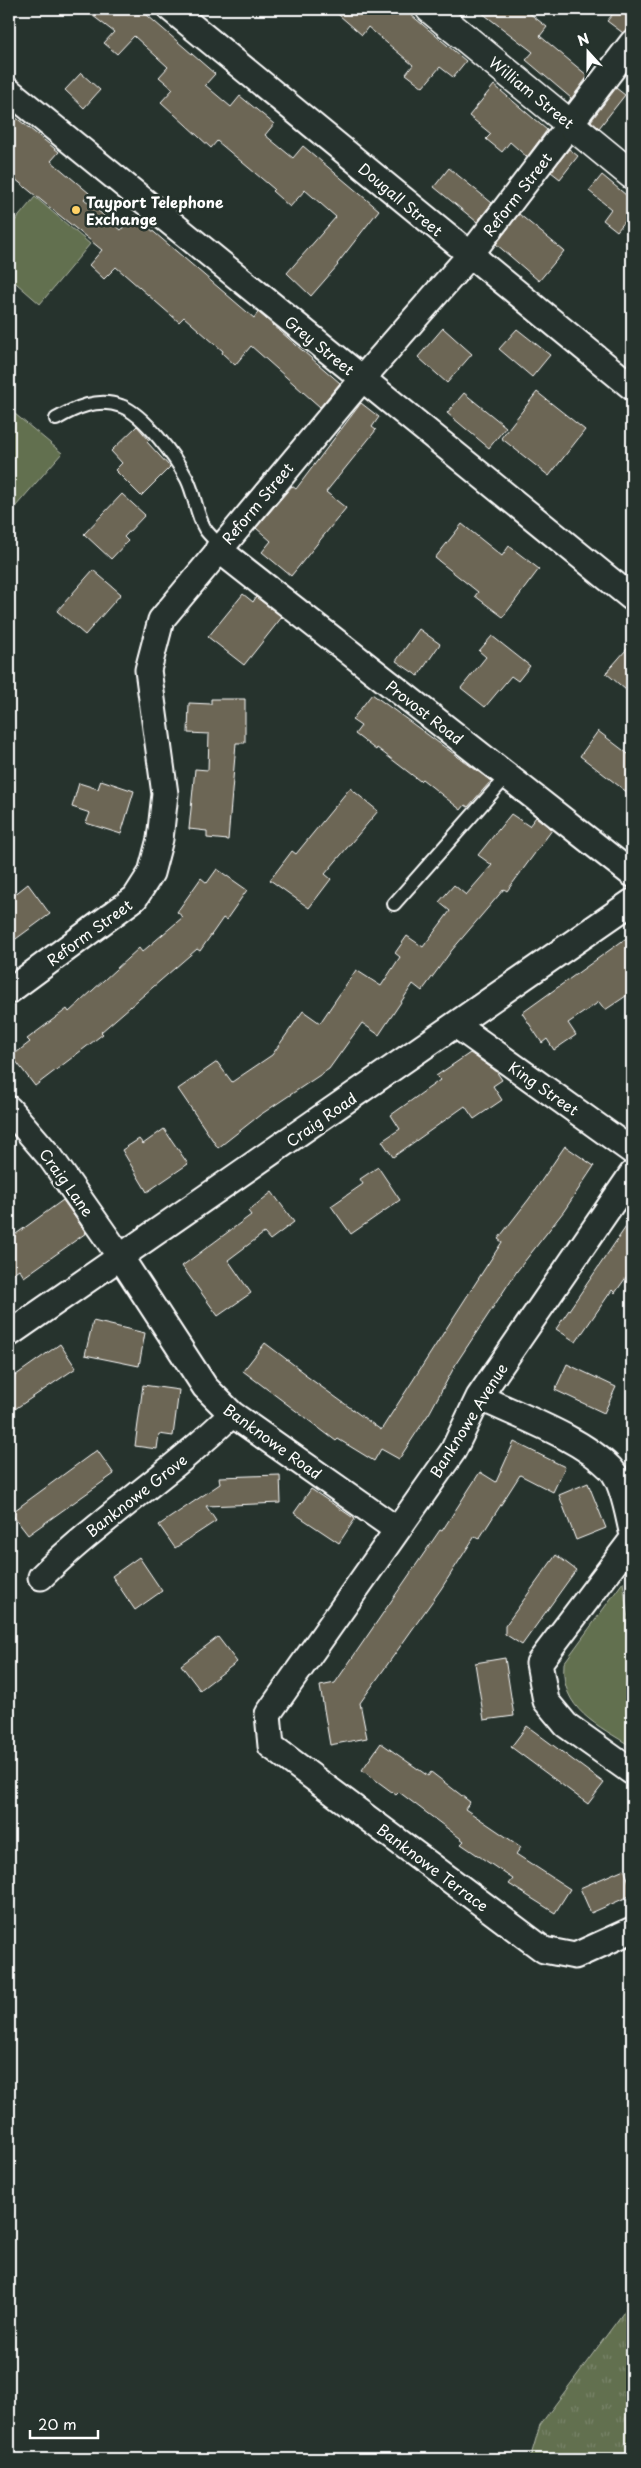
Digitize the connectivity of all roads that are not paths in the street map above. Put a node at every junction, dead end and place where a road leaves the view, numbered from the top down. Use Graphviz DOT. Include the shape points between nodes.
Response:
graph roads {
  1 [pos="171,9"];
  2 [pos="430,9"];
  3 [pos="632,43"];
  4 [pos="9,91"];
  5 [pos="571,124"];
  6 [pos="632,175"];
  7 [pos="470,255"];
  8 [pos="362,379"];
  9 [pos="632,387"];
  10 [pos="56,419"];
  11 [pos="220,548"];
  12 [pos="632,598"];
  13 [pos="507,776"];
  14 [pos="632,874"];
  15 [pos="632,902"];
  16 [pos="394,904"];
  17 [pos="9,991"];
  18 [pos="456,1025"];
  19 [pos="9,1109"];
  20 [pos="632,1151"];
  21 [pos="632,1174"];
  22 [pos="121,1258"];
  23 [pos="9,1334"];
  24 [pos="479,1397"];
  25 [pos="232,1414"];
  26 [pos="396,1529"];
  27 [pos="632,1531"];
  28 [pos="632,1540"];
  29 [pos="41,1577"];
  30 [pos="268,1714"];
  31 [pos="632,1772"];
  32 [pos="632,1930"];
  1 -- 7 [label="street, Dougall Street"];
  2 -- 5 [label="main road, William Street"];
  3 -- 5 [label="street, Reform Street"];
  4 -- 8 [label="street, Grey Street"];
  5 -- 6 [label="main road, William Street"];
  5 -- 7 [label="street, Reform Street"];
  7 -- 8 [label="street, Reform Street"];
  7 -- 9 [label="street, Dougall Street"];
  8 -- 11 [label="street, Reform Street"];
  8 -- 12 [label="street, Grey Street"];
  10 -- 11 [label="lane" via="78,406 95,403 121,406 142,420 172,453 188,481 206,530"];
  11 -- 13 [label="street, Provost Road"];
  11 -- 17 [label="street, Reform Street" via="161,620 148,670 165,794 160,839 151,873 136,898"];
  13 -- 14 [label="street, Provost Road"];
  13 -- 16 [label="lane"];
  15 -- 18 [label="street, Craig Road"];
  18 -- 20 [label="street, King Street"];
  18 -- 22 [label="street, Craig Road"];
  19 -- 22 [label="street, Craig Lane" via="51,1158"];
  21 -- 24 [label="street, Banknowe Avenue"];
  22 -- 23 [label="street, Craig Road"];
  22 -- 25 [label="street, Banknowe Road" via="205,1387"];
  24 -- 26 [label="street, Banknowe Avenue" via="452,1450"];
  24 -- 27 [label="street" via="576,1443 612,1470"];
  25 -- 26 [label="street, Banknowe Road"];
  25 -- 29 [label="street, Banknowe Grove" via="204,1441 75,1544"];
  26 -- 30 [label="street, Banknowe Avenue"];
  28 -- 31 [label="street" via="539,1663 546,1701 566,1725"];
  30 -- 32 [label="street, Banknowe Terrace" via="271,1746 544,1950 575,1956"];
}
